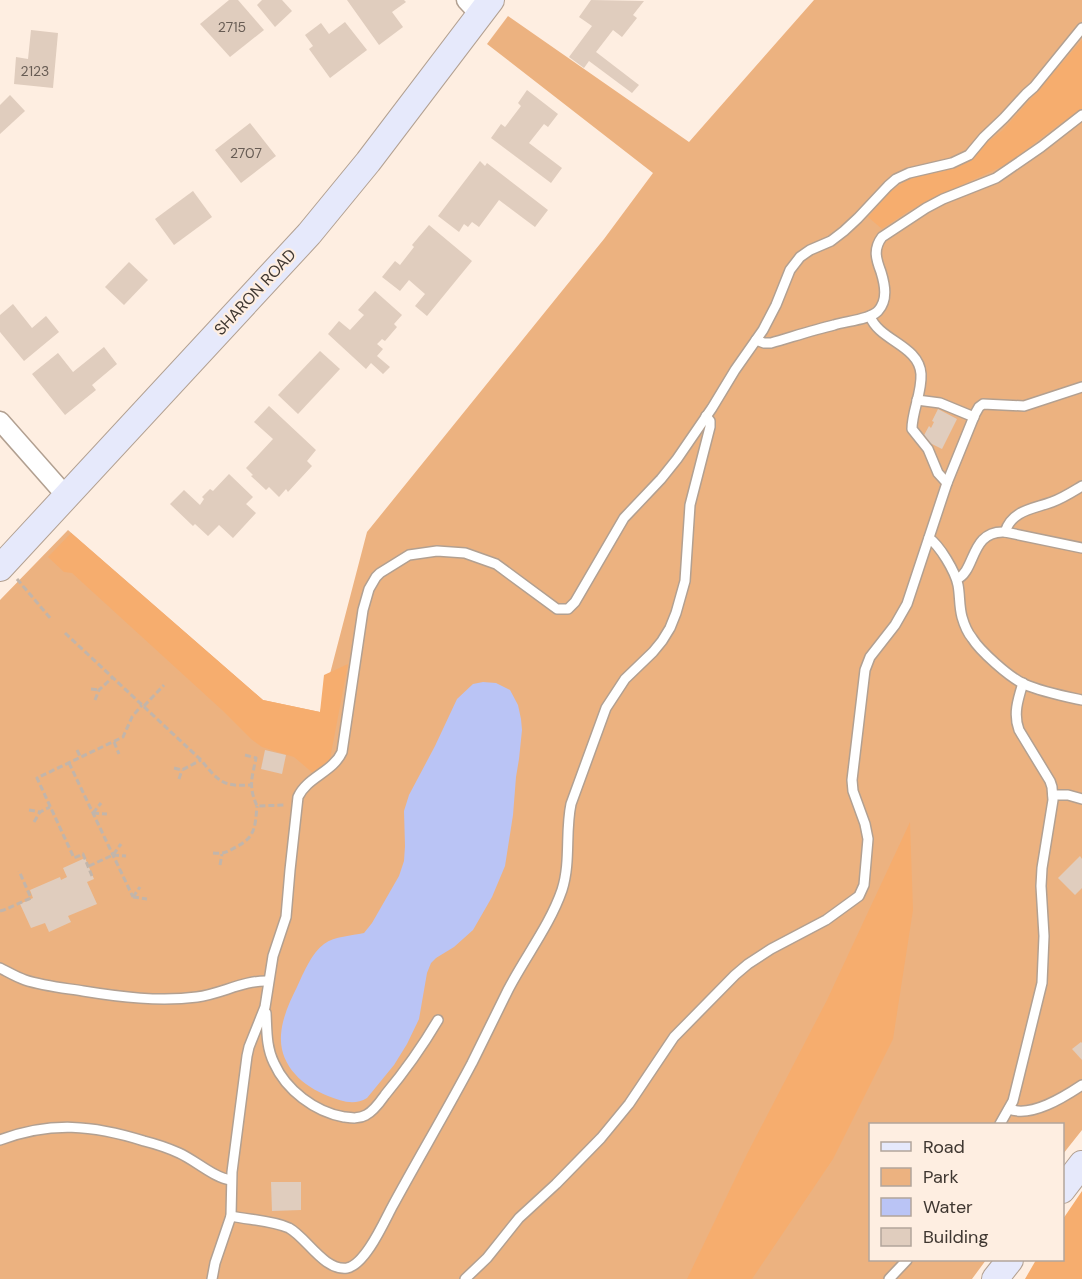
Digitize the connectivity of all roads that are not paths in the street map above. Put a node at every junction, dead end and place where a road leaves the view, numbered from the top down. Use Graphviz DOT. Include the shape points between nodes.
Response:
graph roads {
  1 [pos="479,5"];
  2 [pos="1082,28"];
  3 [pos="1082,115"];
  4 [pos="870,316"];
  5 [pos="756,340"];
  6 [pos="1082,387"];
  7 [pos="917,400"];
  8 [pos="706,416"];
  9 [pos="974,417"];
  10 [pos="0,421"];
  11 [pos="947,483"];
  12 [pos="1082,486"];
  13 [pos="67,496"];
  14 [pos="1005,532"];
  15 [pos="929,538"];
  16 [pos="1082,548"];
  17 [pos="2,565"];
  18 [pos="957,579"];
  19 [pos="1023,683"];
  20 [pos="1082,700"];
  21 [pos="1053,795"];
  22 [pos="1082,799"];
  23 [pos="0,968"];
  24 [pos="268,981"];
  25 [pos="263,1011"];
  26 [pos="438,1020"];
  27 [pos="1082,1085"];
  28 [pos="1009,1109"];
  29 [pos="1001,1123"];
  30 [pos="0,1140"];
  31 [pos="1082,1164"];
  32 [pos="231,1180"];
  33 [pos="1064,1187"];
  34 [pos="231,1216"];
  35 [pos="906,1261"];
  36 [pos="212,1279"];
  37 [pos="465,1279"];
  38 [pos="889,1279"];
  1 -- 13 [label="street, SHARON ROAD" via="374,155 309,234"];
  2 -- 5 [label="lane" via="969,155 896,179 838,236 800,257"];
  3 -- 4 [label="lane" via="996,178 943,199 882,237 876,252 885,298"];
  4 -- 5 [label="lane" via="771,342"];
  4 -- 7 [label="lane" via="876,328 918,363 921,375"];
  5 -- 8 [label="lane"];
  6 -- 9 [label="lane" via="1024,406 983,404"];
  7 -- 9 [label="lane" via="940,403"];
  7 -- 11 [label="lane" via="912,429"];
  8 -- 24 [label="lane" via="661,479 624,518 575,602 567,609 554,607 501,567 465,553 415,554 376,578 363,610 342,752 337,761 302,790 297,804 288,908"];
  8 -- 34 [label="lane" via="710,427 690,504 683,594 672,622 662,641 625,679 606,708 571,804 566,874 558,898 383,1225 360,1260 343,1268 330,1263 288,1228"];
  9 -- 11 [label="lane"];
  10 -- 13 [label="street"];
  11 -- 15 [label="lane"];
  12 -- 14 [label="lane" via="1058,500 1021,512 1011,519"];
  13 -- 17 [label="street, SHARON ROAD"];
  14 -- 16 [label="lane"];
  14 -- 18 [label="lane" via="986,537"];
  15 -- 18 [label="lane" via="937,544"];
  15 -- 37 [label="lane" via="903,612 873,652 865,670 852,780 868,834 862,892 826,920 771,949 735,975 674,1037 602,1138 519,1218"];
  18 -- 19 [label="lane" via="962,618 971,637"];
  19 -- 20 [label="lane"];
  19 -- 21 [label="lane" via="1016,724 1050,781"];
  21 -- 22 [label="lane"];
  21 -- 28 [label="lane" via="1041,876 1042,983"];
  23 -- 24 [label="lane" via="44,985 128,997 198,997"];
  24 -- 25 [label="lane"];
  25 -- 26 [label="lane" via="268,1047 285,1080 319,1110 353,1118 366,1115 376,1106"];
  25 -- 32 [label="lane" via="247,1056"];
  27 -- 28 [label="lane" via="1036,1110"];
  28 -- 29 [label="lane"];
  30 -- 32 [label="lane" via="50,1128 106,1130 169,1149"];
  31 -- 33 [label="street"];
  32 -- 34 [label="lane"];
  34 -- 36 [label="lane"];
  35 -- 38 [label="lane"];
}
